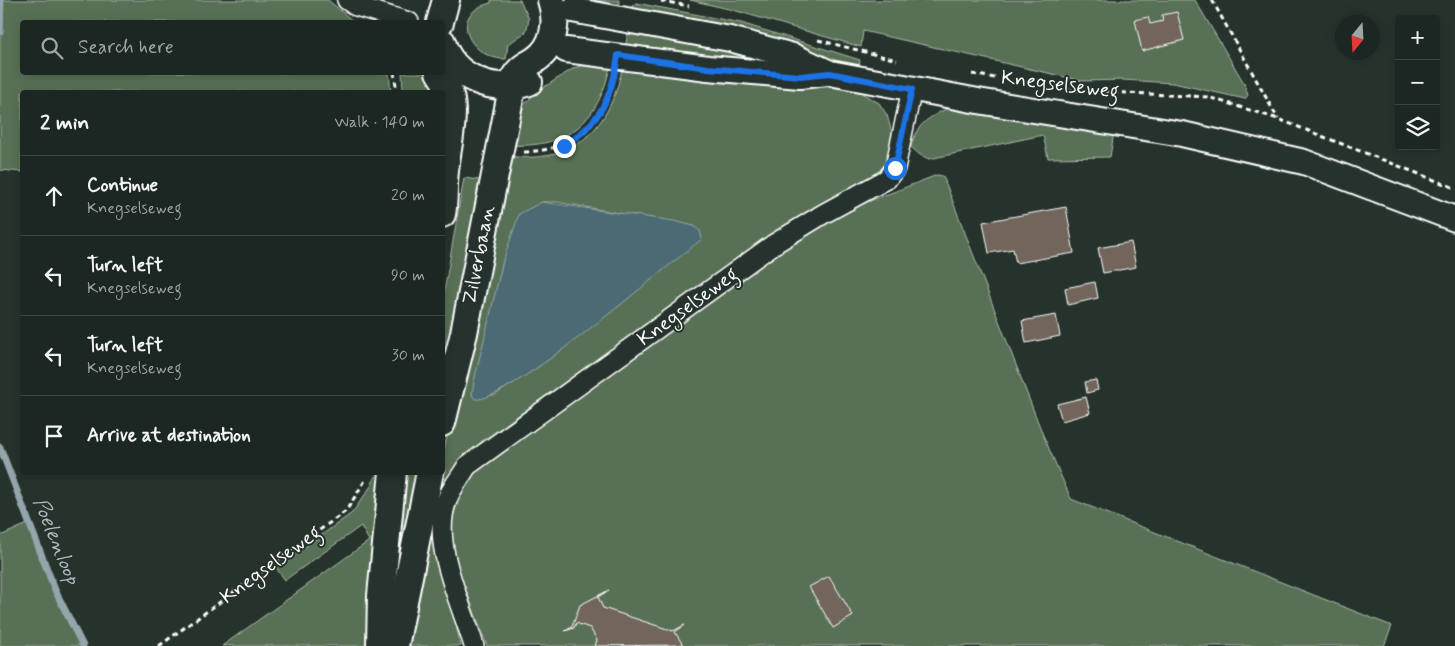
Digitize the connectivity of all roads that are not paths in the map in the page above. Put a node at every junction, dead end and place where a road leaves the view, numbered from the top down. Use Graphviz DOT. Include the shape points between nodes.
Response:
graph roads {
  1 [pos="347,0"];
  2 [pos="426,0"];
  3 [pos="446,0"];
  4 [pos="561,4"];
  5 [pos="402,20"];
  6 [pos="422,20"];
  7 [pos="441,20"];
  8 [pos="445,48"];
  9 [pos="566,50"];
  10 [pos="830,73"];
  11 [pos="452,78"];
  12 [pos="513,86"];
  13 [pos="912,89"];
  14 [pos="445,204"];
  15 [pos="1455,219"];
  16 [pos="445,411"];
  17 [pos="393,475"];
  18 [pos="429,475"];
  19 [pos="380,646"];
  20 [pos="395,646"];
  21 [pos="474,646"];
  1 -- 5 [label="street" via="356,6"];
  2 -- 6 [label="main road"];
  3 -- 7 [label="main road"];
  4 -- 9 [label="main road" via="572,25"];
  4 -- 10 [label="street, Knegselseweg" via="730,39 793,56"];
  4 -- 12 [label="main road, Zilverbaan" via="549,46 518,70"];
  8 -- 11 [label="main road" via="450,57"];
  9 -- 10 [label="street, Knegselseweg" via="708,68 800,76"];
  9 -- 12 [label="main road" via="540,78"];
  10 -- 13 [label="street, Knegselseweg"];
  11 -- 12 [label="main road" via="493,86"];
  11 -- 14 [label="main road" via="469,103 456,177"];
  12 -- 16 [label="main road, Zilverbaan" via="464,333"];
  13 -- 15 [label="street, Knegselseweg" via="1182,134 1304,162"];
  13 -- 21 [label="street, Knegselseweg" via="895,168 887,179 774,244 467,466 447,499 442,520 445,559"];
  17 -- 19 [label="main road" via="381,596"];
  18 -- 20 [label="main road"];
}
